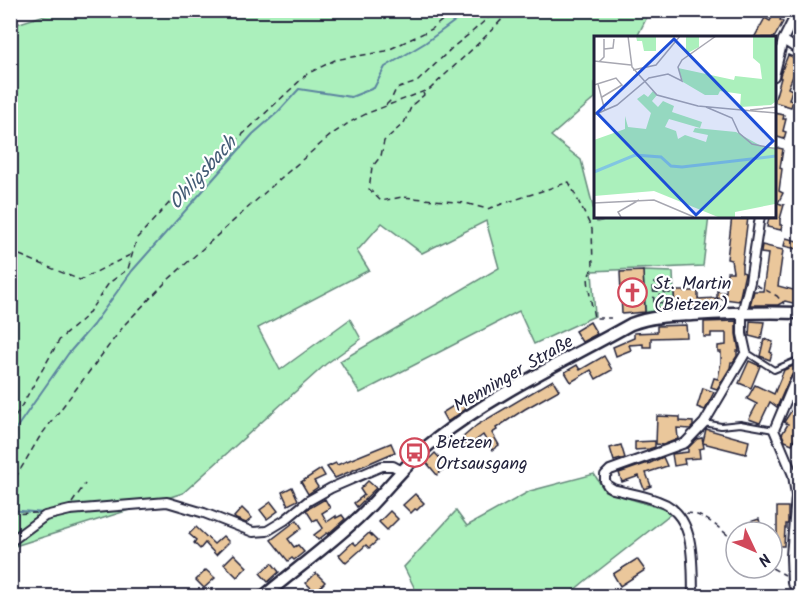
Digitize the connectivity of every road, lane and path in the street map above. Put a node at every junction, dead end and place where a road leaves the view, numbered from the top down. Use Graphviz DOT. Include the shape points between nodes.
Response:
graph roads {
  1 [pos="454,10"];
  2 [pos="497,10"];
  3 [pos="511,10"];
  4 [pos="798,10"];
  5 [pos="783,40"];
  6 [pos="801,51"];
  7 [pos="775,72"];
  8 [pos="423,92"];
  9 [pos="386,105"];
  10 [pos="760,218"];
  11 [pos="10,251"];
  12 [pos="132,253"];
  13 [pos="750,282"];
  14 [pos="659,283"];
  15 [pos="653,292"];
  16 [pos="660,292"];
  17 [pos="670,292"];
  18 [pos="661,303"];
  19 [pos="741,313"];
  20 [pos="788,313"];
  21 [pos="801,313"];
  22 [pos="611,318"];
  23 [pos="746,352"];
  24 [pos="801,358"];
  25 [pos="801,372"];
  26 [pos="704,423"];
  27 [pos="10,426"];
  28 [pos="774,430"];
  29 [pos="402,471"];
  30 [pos="86,484"];
  31 [pos="10,487"];
  32 [pos="70,510"];
  33 [pos="677,512"];
  34 [pos="35,513"];
  35 [pos="10,514"];
  36 [pos="724,533"];
  37 [pos="10,542"];
  38 [pos="784,575"];
  39 [pos="792,579"];
  40 [pos="264,596"];
  41 [pos="693,596"];
  42 [pos="794,597"];
  1 -- 12 [label="path" via="432,29 386,51 335,60 307,74 195,175 137,238"];
  2 -- 9 [label="path" via="417,82 396,89"];
  3 -- 8 [label="path" via="436,84"];
  4 -- 5 [label="street"];
  5 -- 6 [label="street"];
  5 -- 7 [label="street"];
  8 -- 9 [label="path"];
  8 -- 22 [label="path" via="404,123 384,141 381,156 372,167 369,189 381,201 402,197 465,202 487,209 569,182 592,229 593,267 588,277 594,318"];
  9 -- 31 [label="path" via="331,135 200,250 126,323 46,430"];
  10 -- 13 [label="street"];
  11 -- 12 [label="path" via="80,280"];
  12 -- 27 [label="path" via="128,269 109,283 87,315 60,339"];
  13 -- 19 [label="street"];
  13 -- 20 [label="path" via="777,296"];
  14 -- 15 [label="path" via="653,283"];
  14 -- 16 [label="path"];
  14 -- 17 [label="path" via="669,283"];
  15 -- 16 [label="path"];
  15 -- 18 [label="path" via="654,303"];
  16 -- 17 [label="path"];
  16 -- 18 [label="path"];
  17 -- 18 [label="path" via="671,302"];
  19 -- 20 [label="street, Menninger Straße"];
  19 -- 23 [label="street"];
  19 -- 29 [label="street, Menninger Straße" via="659,316 631,324 475,412 435,440"];
  20 -- 21 [label="street, Menninger Straße"];
  23 -- 24 [label="lane" via="774,370"];
  23 -- 26 [label="street"];
  25 -- 28 [label="street"];
  26 -- 28 [label="lane"];
  26 -- 33 [label="street" via="685,443 621,465 605,475 613,489 659,501"];
  28 -- 39 [label="street" via="793,475 796,496"];
  29 -- 32 [label="street" via="382,466 331,488 260,532 167,501"];
  29 -- 40 [label="street, Menninger Straße" via="357,519"];
  30 -- 32 [label="path"];
  32 -- 37 [label="street" via="45,516"];
  33 -- 36 [label="path" via="694,513"];
  33 -- 41 [label="street" via="688,532"];
  34 -- 35 [label="path"];
  38 -- 39 [label="path"];
  39 -- 42 [label="lane"];
}
